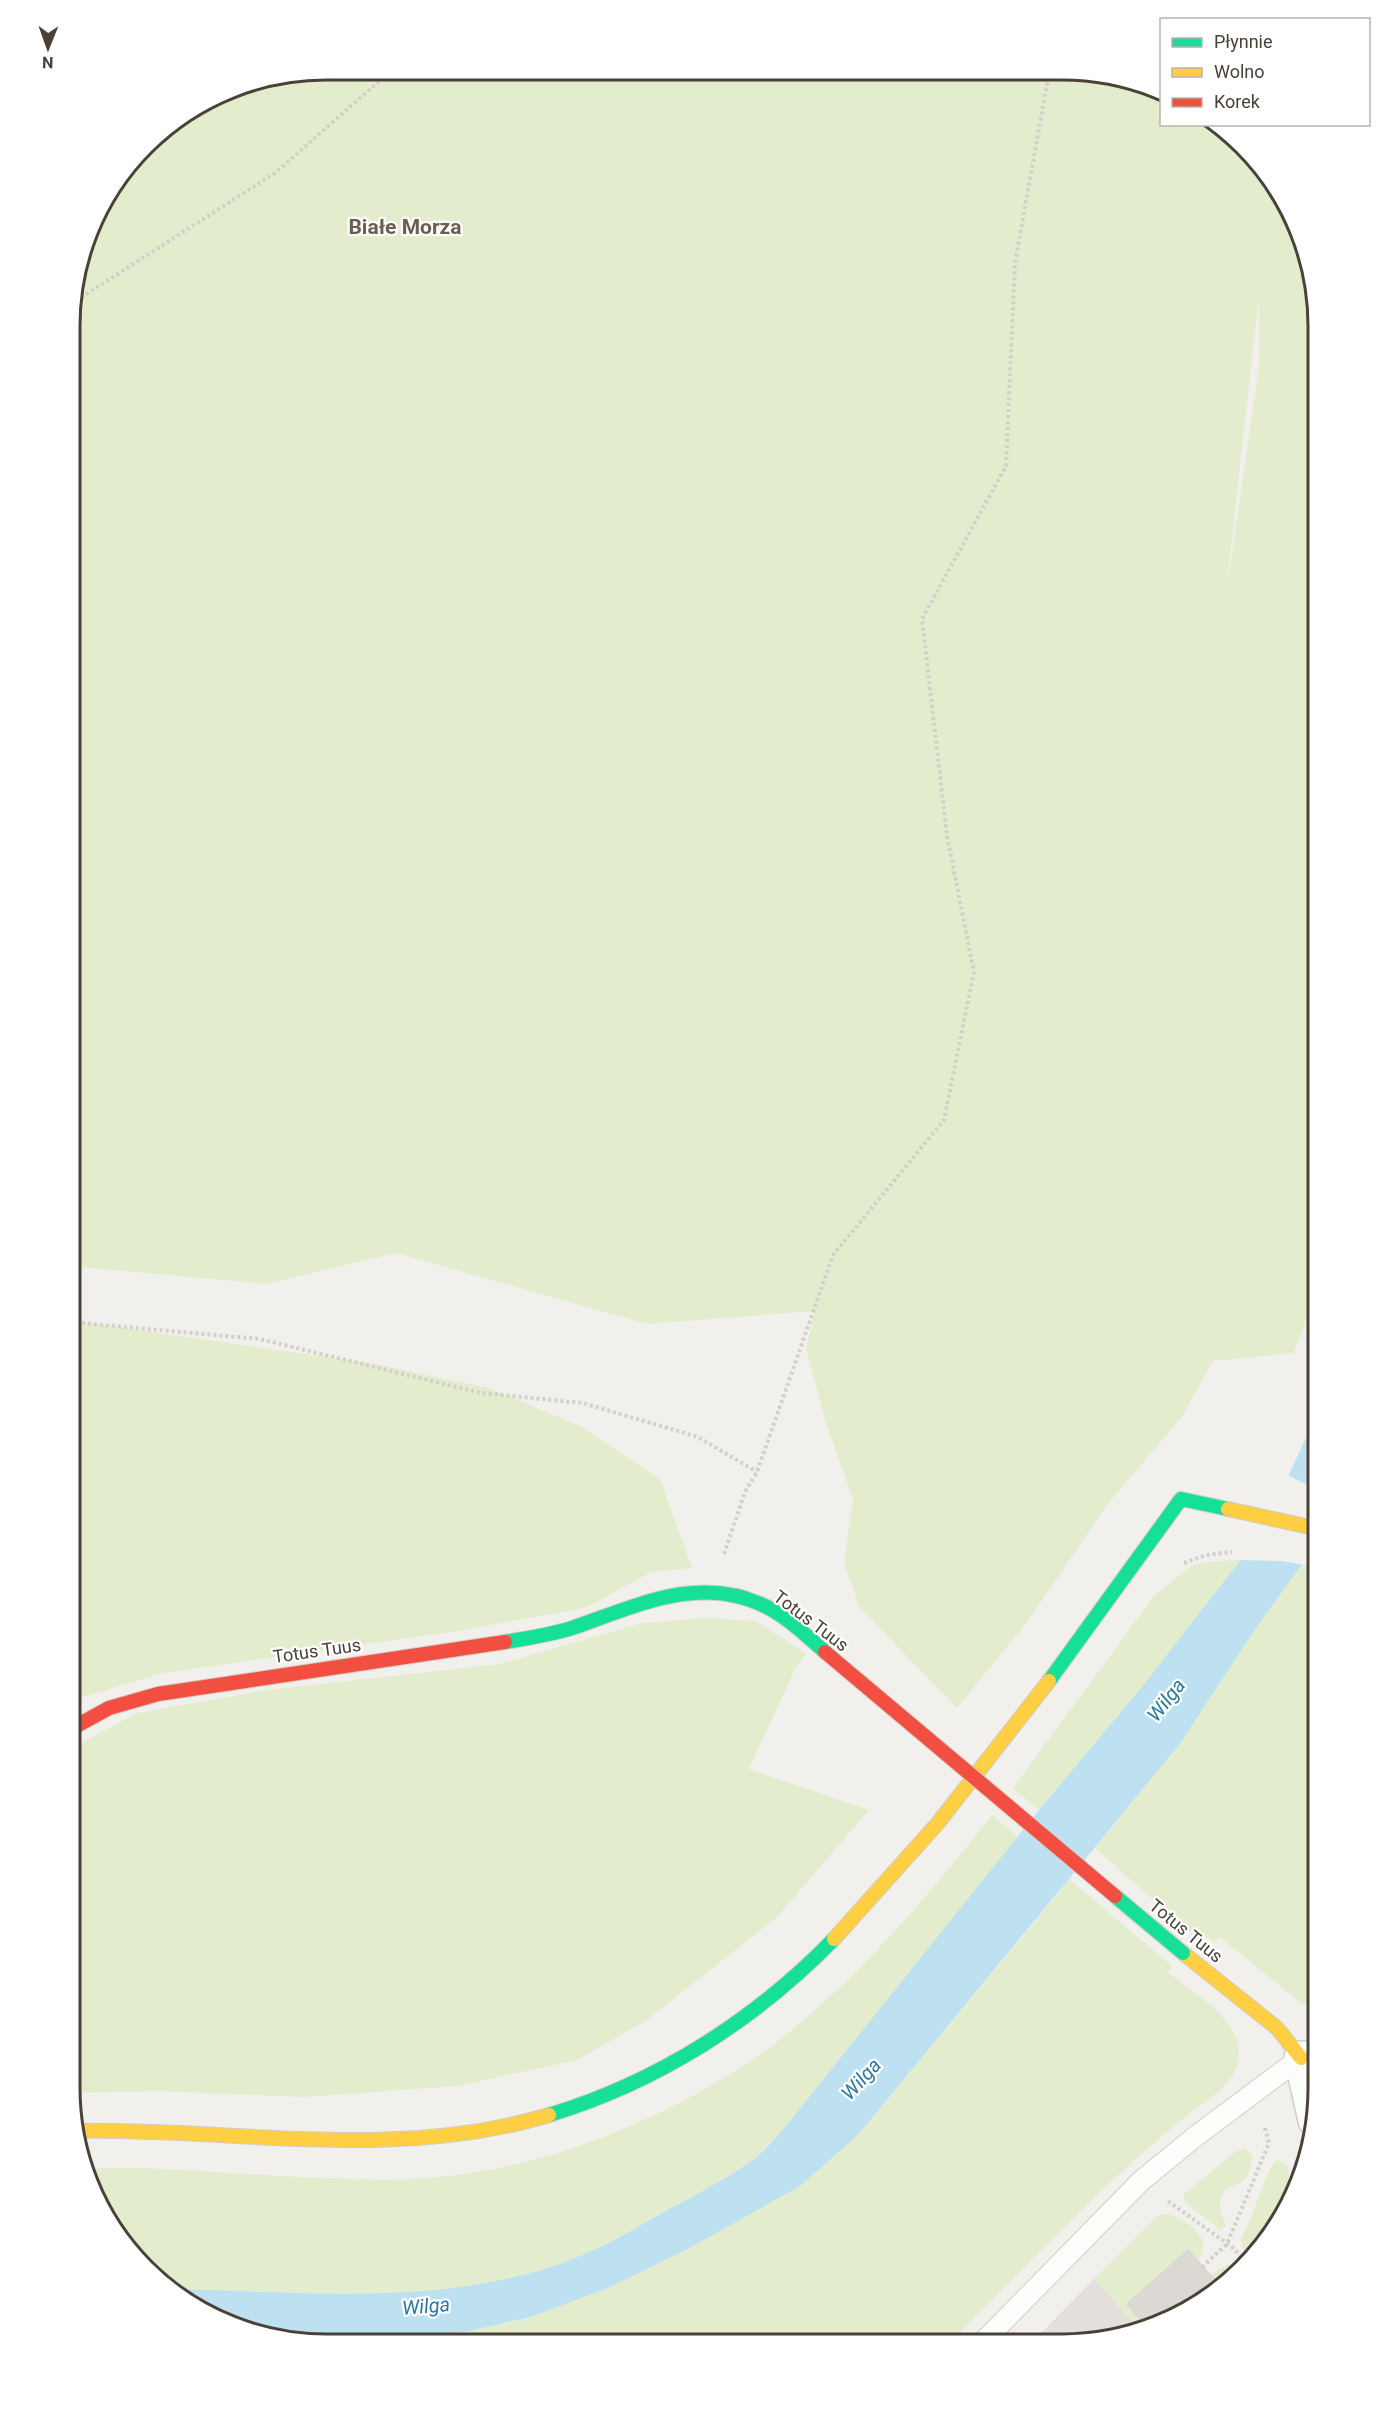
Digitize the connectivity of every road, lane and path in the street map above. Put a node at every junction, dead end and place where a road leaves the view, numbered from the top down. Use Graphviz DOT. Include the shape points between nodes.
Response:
graph roads {
  1 [pos="381,80"];
  2 [pos="1048,80"];
  3 [pos="81,297"];
  4 [pos="80,1323"];
  5 [pos="757,1472"];
  6 [pos="1308,1527"];
  7 [pos="1219,1553"];
  8 [pos="1182,1564"];
  9 [pos="716,1590"];
  10 [pos="80,1724"];
  11 [pos="1308,2050"];
  12 [pos="1308,2052"];
  13 [pos="1263,2124"];
  14 [pos="83,2131"];
  15 [pos="1165,2198"];
  16 [pos="1227,2244"];
  17 [pos="1242,2258"];
  18 [pos="1202,2267"];
  19 [pos="991,2334"];
  1 -- 3 [label="path" via="275,173"];
  2 -- 5 [label="path" via="1015,263 1006,466 922,619 947,836 974,972 944,1120 833,1255"];
  4 -- 5 [label="path" via="260,1338 481,1393 583,1403 698,1437"];
  5 -- 9 [label="path" via="745,1492"];
  6 -- 14 [label="street" via="1181,1499 950,1811 846,1928 760,2006 661,2070 548,2115 444,2138 333,2142"];
  7 -- 8 [label="path"];
  9 -- 10 [label="street, Totus Tuus" via="667,1594 544,1636 158,1694 109,1708"];
  9 -- 11 [label="street, Totus Tuus, bridge" via="766,1607 825,1652 1183,1953"];
  12 -- 19 [label="lane" via="1142,2181"];
  13 -- 16 [label="path" via="1269,2143"];
  15 -- 16 [label="path"];
  16 -- 17 [label="path"];
  16 -- 18 [label="path"];
}
